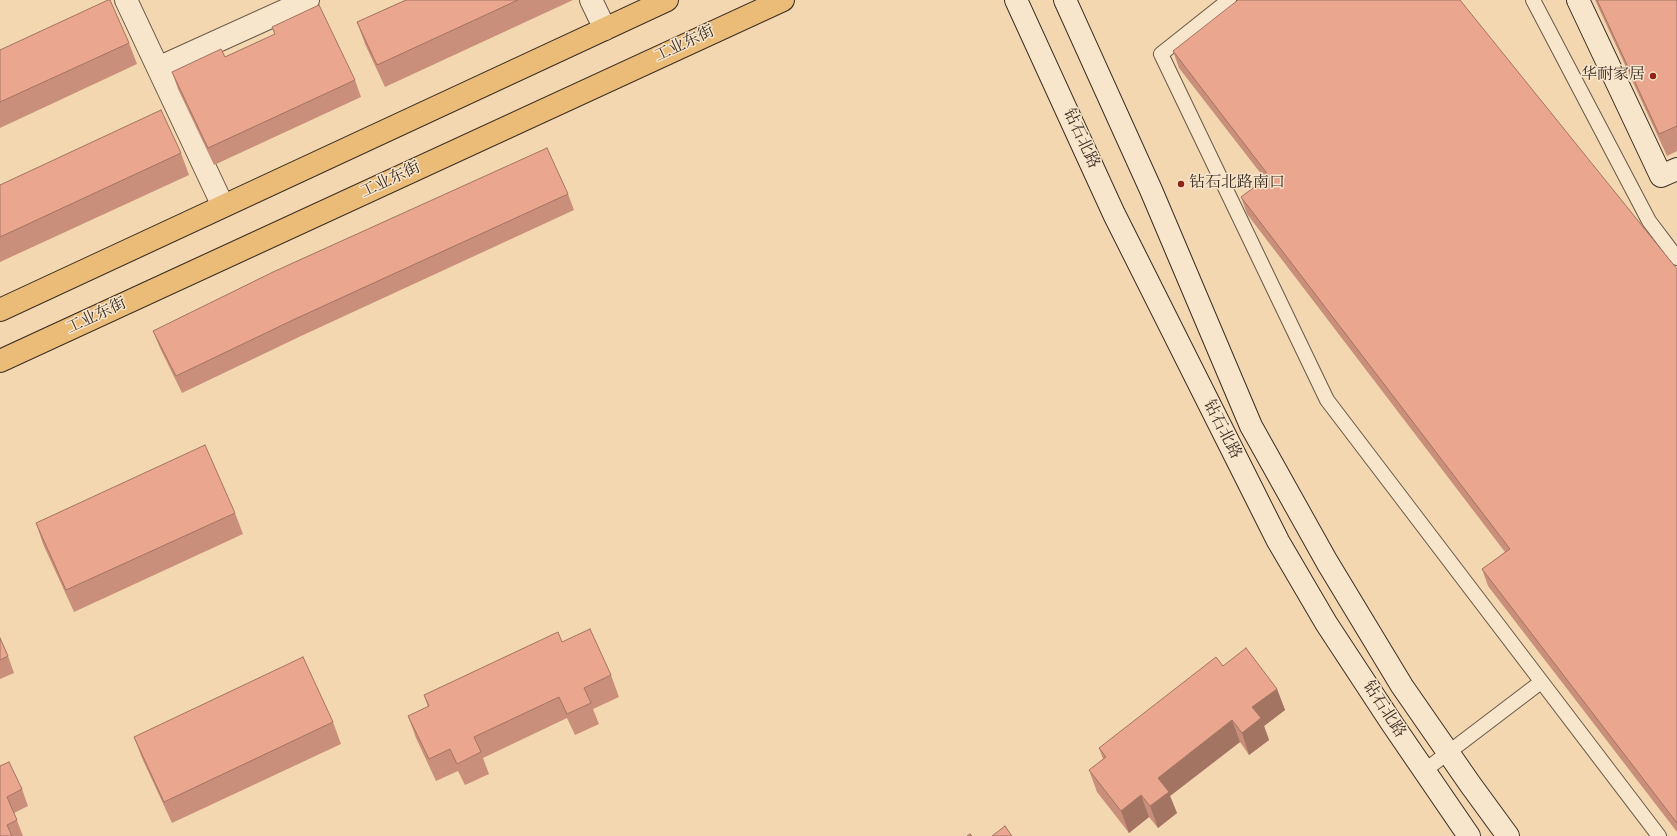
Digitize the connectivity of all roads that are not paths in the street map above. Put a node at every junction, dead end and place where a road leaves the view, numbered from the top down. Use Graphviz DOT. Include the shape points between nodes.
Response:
graph roads {
  1 [pos="126,0"];
  2 [pos="308,0"];
  3 [pos="591,0"];
  4 [pos="668,0"];
  5 [pos="782,0"];
  6 [pos="1016,0"];
  7 [pos="1065,0"];
  8 [pos="1229,0"];
  9 [pos="1533,0"];
  10 [pos="1578,0"];
  11 [pos="605,29"];
  12 [pos="158,68"];
  13 [pos="1677,169"];
  14 [pos="223,206"];
  15 [pos="1677,258"];
  16 [pos="0,310"];
  17 [pos="0,361"];
  18 [pos="1541,682"];
  19 [pos="1448,753"];
  20 [pos="1424,771"];
  21 [pos="1469,836"];
  22 [pos="1508,836"];
  23 [pos="1659,836"];
  1 -- 12 [label="main road"];
  2 -- 12 [label="main road"];
  3 -- 11 [label="main road"];
  4 -- 11 [label="main road"];
  5 -- 17 [label="main road, 工业东街"];
  6 -- 20 [label="main road, 钻石北路" via="1114,214 1278,541 1330,629"];
  7 -- 19 [label="main road, 钻石北路" via="1151,190 1251,426 1327,562 1402,686"];
  8 -- 18 [label="lane" via="1161,54 1327,400"];
  9 -- 15 [label="lane" via="1649,221"];
  10 -- 13 [label="main road" via="1661,176"];
  11 -- 14 [label="main road"];
  12 -- 14 [label="main road"];
  14 -- 16 [label="main road"];
  18 -- 19 [label="lane"];
  18 -- 23 [label="lane"];
  19 -- 20 [label="lane"];
  19 -- 22 [label="main road, 钻石北路"];
  20 -- 21 [label="main road, 钻石北路"];
}
